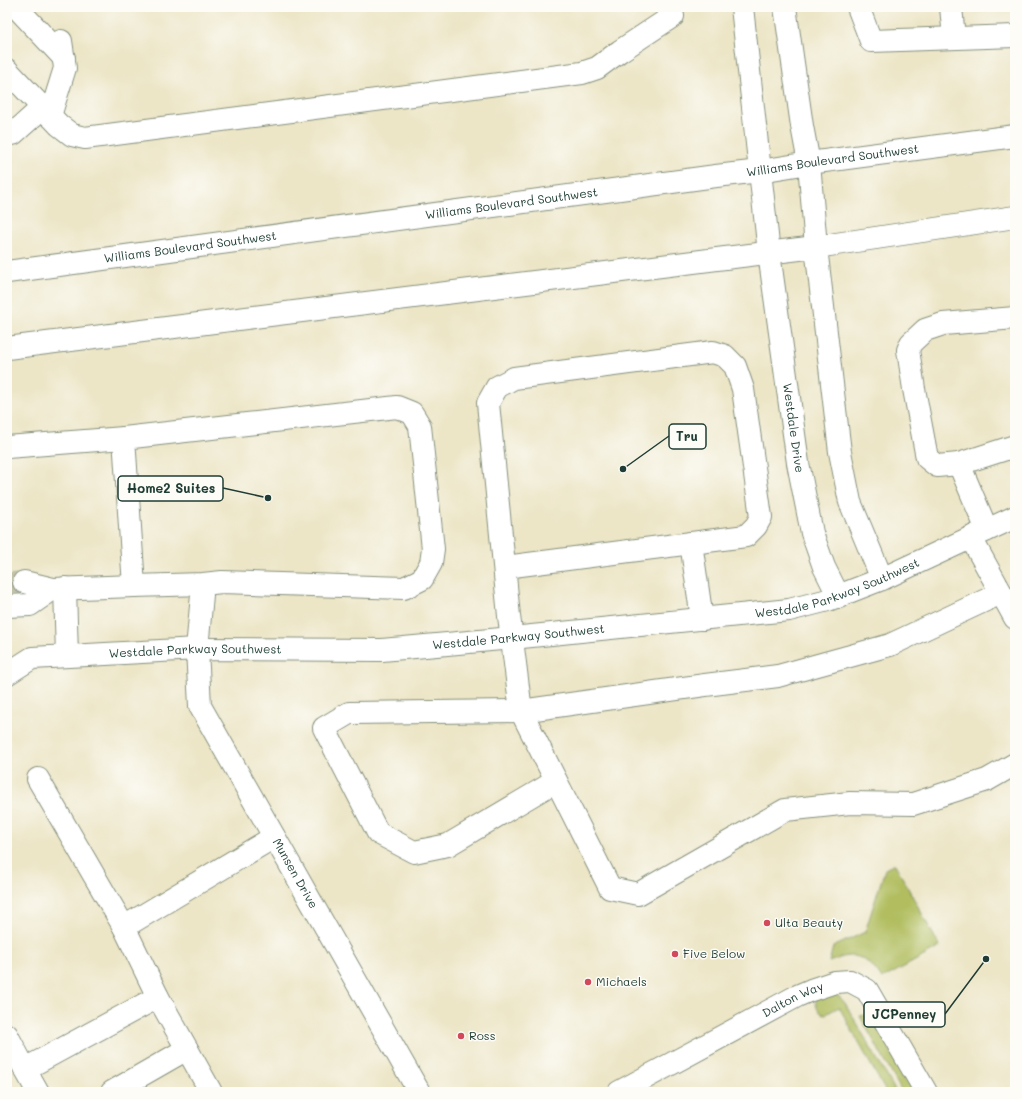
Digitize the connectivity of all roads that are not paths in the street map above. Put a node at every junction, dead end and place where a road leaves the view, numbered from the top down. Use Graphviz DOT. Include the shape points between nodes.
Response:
graph roads {
  1 [pos="16,7"];
  2 [pos="742,7"];
  3 [pos="785,7"];
  4 [pos="858,7"];
  5 [pos="951,7"];
  6 [pos="673,16"];
  7 [pos="1015,36"];
  8 [pos="954,38"];
  9 [pos="7,70"];
  10 [pos="46,112"];
  11 [pos="13,134"];
  12 [pos="1015,136"];
  13 [pos="809,163"];
  14 [pos="760,171"];
  15 [pos="1015,217"];
  16 [pos="816,247"];
  17 [pos="770,253"];
  18 [pos="7,272"];
  19 [pos="1015,318"];
  20 [pos="7,348"];
  21 [pos="124,438"];
  22 [pos="1015,446"];
  23 [pos="7,447"];
  24 [pos="959,464"];
  25 [pos="1015,517"];
  26 [pos="979,534"];
  27 [pos="692,543"];
  28 [pos="504,567"];
  29 [pos="882,580"];
  30 [pos="13,583"];
  31 [pos="203,584"];
  32 [pos="134,586"];
  33 [pos="59,589"];
  34 [pos="1001,593"];
  35 [pos="838,596"];
  36 [pos="7,606"];
  37 [pos="1015,618"];
  38 [pos="702,619"];
  39 [pos="512,638"];
  40 [pos="198,648"];
  41 [pos="67,656"];
  42 [pos="7,674"];
  43 [pos="521,711"];
  44 [pos="1015,764"];
  45 [pos="38,779"];
  46 [pos="556,781"];
  47 [pos="274,837"];
  48 [pos="124,927"];
  49 [pos="158,997"];
  50 [pos="7,1035"];
  51 [pos="187,1050"];
  52 [pos="25,1069"];
  53 [pos="38,1092"];
  54 [pos="112,1092"];
  55 [pos="211,1092"];
  56 [pos="419,1092"];
  57 [pos="619,1092"];
  58 [pos="926,1092"];
  1 -- 10 [label="street" via="62,50 65,68"];
  2 -- 14 [label="street, Westdale Drive"];
  3 -- 13 [label="street"];
  4 -- 8 [label="street" via="870,41"];
  5 -- 8 [label="street"];
  6 -- 10 [label="street" via="597,68 582,73 85,138 72,135"];
  7 -- 8 [label="street"];
  9 -- 10 [label="street"];
  10 -- 11 [label="street"];
  12 -- 13 [label="street, Williams Boulevard Southwest"];
  13 -- 14 [label="street, Williams Boulevard Southwest"];
  13 -- 16 [label="street"];
  14 -- 17 [label="street, Westdale Drive"];
  14 -- 18 [label="street, Williams Boulevard Southwest"];
  15 -- 16 [label="street"];
  16 -- 17 [label="street"];
  16 -- 29 [label="street" via="840,452 850,502"];
  17 -- 20 [label="street"];
  17 -- 35 [label="street, Westdale Drive" via="799,470 812,533"];
  19 -- 24 [label="street" via="943,324 925,330 911,343 908,350 927,458 937,466"];
  21 -- 23 [label="street"];
  21 -- 31 [label="street" via="397,407 412,413 420,426 434,549 431,563 422,579 404,588 222,582"];
  21 -- 32 [label="street"];
  22 -- 24 [label="street"];
  24 -- 26 [label="street"];
  25 -- 26 [label="street, Westdale Parkway Southwest"];
  26 -- 29 [label="street, Westdale Parkway Southwest"];
  26 -- 34 [label="street"];
  27 -- 28 [label="street"];
  27 -- 28 [label="street" via="746,536 761,517 743,390 735,366 725,356 713,352 514,378 497,387 488,403"];
  27 -- 38 [label="street"];
  28 -- 39 [label="street"];
  29 -- 35 [label="street, Westdale Parkway Southwest"];
  30 -- 33 [label="street"];
  31 -- 32 [label="street"];
  31 -- 40 [label="street, Munsen Drive"];
  32 -- 33 [label="street"];
  33 -- 36 [label="street" via="30,604"];
  33 -- 41 [label="street"];
  34 -- 37 [label="street"];
  34 -- 43 [label="street" via="890,645 778,676"];
  35 -- 38 [label="street, Westdale Parkway Southwest" via="789,610"];
  38 -- 39 [label="street, Westdale Parkway Southwest"];
  39 -- 40 [label="street, Westdale Parkway Southwest" via="382,650"];
  39 -- 43 [label="street"];
  40 -- 41 [label="street, Westdale Parkway Southwest"];
  40 -- 47 [label="street, Munsen Drive" via="200,706"];
  41 -- 42 [label="street, Westdale Parkway Southwest" via="32,658"];
  43 -- 46 [label="street"];
  43 -- 46 [label="street" via="349,713 324,728 378,833 414,852 448,845"];
  44 -- 46 [label="street" via="988,780 913,804 850,803 785,810 638,894 610,888"];
  45 -- 48 [label="street"];
  47 -- 48 [label="street"];
  47 -- 56 [label="street, Munsen Drive"];
  48 -- 49 [label="street"];
  49 -- 51 [label="street"];
  49 -- 52 [label="street"];
  50 -- 52 [label="street"];
  51 -- 54 [label="street"];
  51 -- 55 [label="street"];
  52 -- 53 [label="street"];
  57 -- 58 [label="street, Dalton Way" via="797,996 835,982 850,981 867,990"];
}
